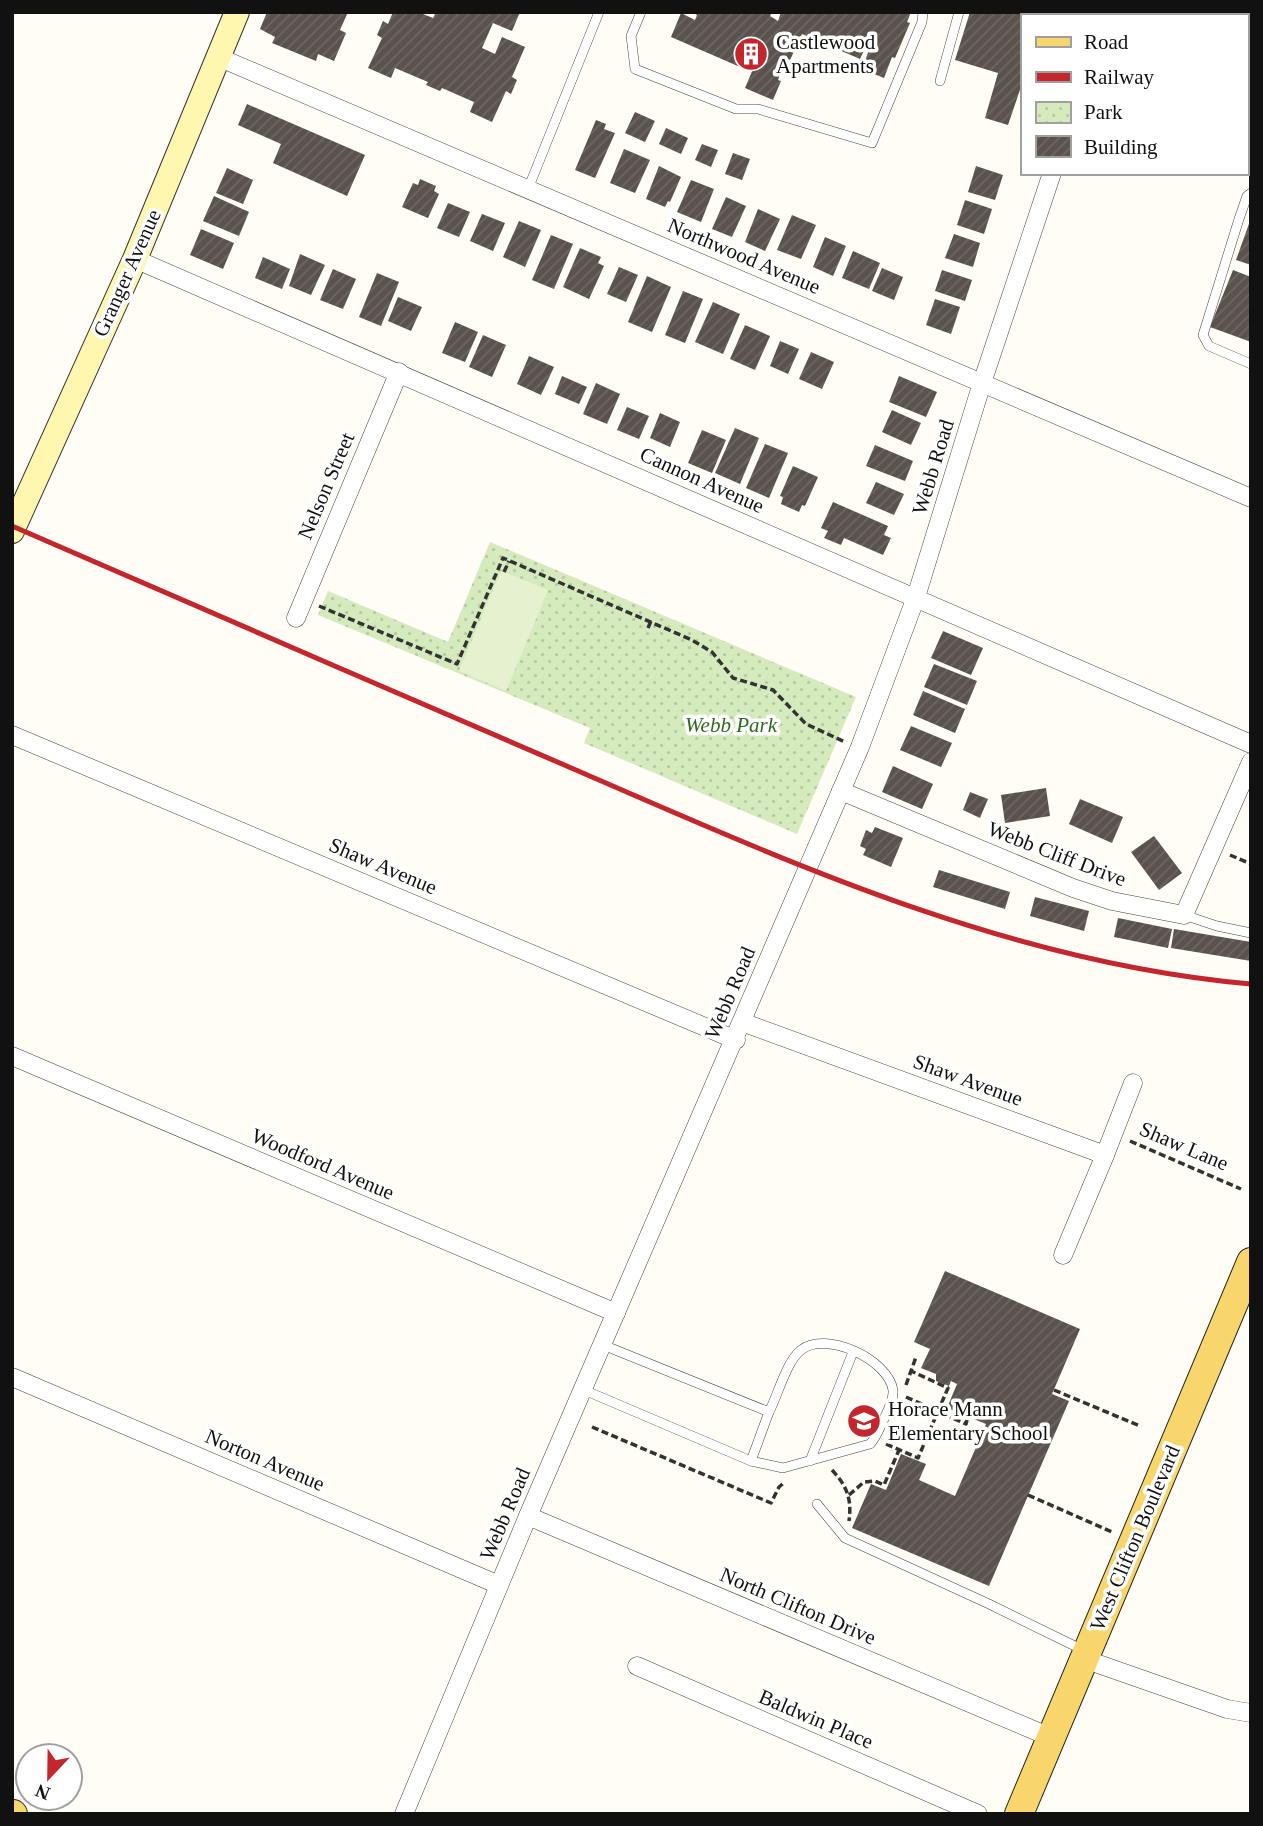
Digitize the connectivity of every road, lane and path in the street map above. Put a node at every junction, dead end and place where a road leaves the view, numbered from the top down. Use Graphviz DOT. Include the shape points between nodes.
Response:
graph roads {
  1 [pos="237,12"];
  2 [pos="598,12"];
  3 [pos="641,12"];
  4 [pos="923,12"];
  5 [pos="959,12"];
  6 [pos="218,57"];
  7 [pos="940,82"];
  8 [pos="1051,175"];
  9 [pos="528,189"];
  10 [pos="1251,193"];
  11 [pos="135,259"];
  12 [pos="1251,364"];
  13 [pos="399,372"];
  14 [pos="982,383"];
  15 [pos="1251,498"];
  16 [pos="12,531"];
  17 [pos="509,561"];
  18 [pos="504,572"];
  19 [pos="916,597"];
  20 [pos="317,605"];
  21 [pos="296,618"];
  22 [pos="651,621"];
  23 [pos="648,628"];
  24 [pos="12,735"];
  25 [pos="1251,744"];
  26 [pos="860,747"];
  27 [pos="1251,762"];
  28 [pos="841,791"];
  29 [pos="1184,915"];
  30 [pos="1251,933"];
  31 [pos="742,1022"];
  32 [pos="736,1040"];
  33 [pos="12,1056"];
  34 [pos="1133,1083"];
  35 [pos="1114,1133"];
  36 [pos="1105,1155"];
  37 [pos="1241,1189"];
  38 [pos="1063,1255"];
  39 [pos="1251,1262"];
  40 [pos="616,1313"];
  41 [pos="603,1345"];
  42 [pos="853,1352"];
  43 [pos="911,1371"];
  44 [pos="12,1377"];
  45 [pos="584,1390"];
  46 [pos="1054,1390"];
  47 [pos="905,1396"];
  48 [pos="938,1411"];
  49 [pos="769,1412"];
  50 [pos="967,1420"];
  51 [pos="1140,1426"];
  52 [pos="885,1444"];
  53 [pos="899,1450"];
  54 [pos="751,1461"];
  55 [pos="810,1461"];
  56 [pos="832,1470"];
  57 [pos="849,1495"];
  58 [pos="1028,1495"];
  59 [pos="817,1504"];
  60 [pos="528,1516"];
  61 [pos="851,1528"];
  62 [pos="1133,1541"];
  63 [pos="499,1585"];
  64 [pos="1085,1655"];
  65 [pos="637,1667"];
  66 [pos="1251,1713"];
  67 [pos="1050,1737"];
  68 [pos="404,1814"];
  69 [pos="978,1814"];
  70 [pos="1019,1814"];
  1 -- 6 [label="street, Granger Avenue"];
  2 -- 9 [label="lane"];
  3 -- 4 [label="lane" via="631,36 635,69 736,109 758,109 872,143"];
  5 -- 7 [label="lane"];
  6 -- 9 [label="street, Northwood Avenue"];
  6 -- 11 [label="street, Granger Avenue"];
  8 -- 14 [label="street, Webb Road"];
  9 -- 14 [label="street, Northwood Avenue"];
  10 -- 12 [label="lane" via="1238,219 1203,335 1209,346"];
  11 -- 13 [label="street, Cannon Avenue"];
  11 -- 16 [label="street, Granger Avenue"];
  13 -- 19 [label="street, Cannon Avenue"];
  13 -- 21 [label="street, Nelson Street"];
  14 -- 15 [label="street, Northwood Avenue"];
  14 -- 19 [label="street, Webb Road"];
  17 -- 18 [label="path"];
  17 -- 20 [label="path" via="503,558 457,664"];
  17 -- 22 [label="path"];
  19 -- 25 [label="street, Cannon Avenue"];
  19 -- 26 [label="street, Webb Road"];
  22 -- 23 [label="path"];
  22 -- 26 [label="path" via="705,646 733,678 773,690 806,724"];
  24 -- 32 [label="street, Shaw Avenue"];
  26 -- 28 [label="street, Webb Road"];
  27 -- 29 [label="street"];
  28 -- 29 [label="street, Webb Cliff Drive" via="1073,888"];
  28 -- 31 [label="street, Webb Road"];
  29 -- 30 [label="lane"];
  31 -- 32 [label="street, Webb Road"];
  31 -- 36 [label="street, Shaw Avenue"];
  32 -- 40 [label="street, Webb Road"];
  33 -- 40 [label="street, Woodford Avenue"];
  34 -- 35 [label="street"];
  35 -- 36 [label="street"];
  35 -- 37 [label="path, Shaw Lane"];
  36 -- 38 [label="street"];
  39 -- 62 [label="main road, West Clifton Boulevard"];
  40 -- 41 [label="street, Webb Road"];
  41 -- 45 [label="street, Webb Road"];
  41 -- 49 [label="lane"];
  42 -- 49 [label="lane" via="827,1343 807,1345 798,1352"];
  42 -- 55 [label="lane"];
  42 -- 55 [label="lane" via="881,1367 893,1397 870,1444"];
  43 -- 48 [label="path" via="948,1388"];
  44 -- 63 [label="street, Norton Avenue"];
  45 -- 54 [label="lane"];
  45 -- 60 [label="street, Webb Road"];
  46 -- 51 [label="path"];
  47 -- 48 [label="path"];
  48 -- 50 [label="path" via="965,1424"];
  48 -- 53 [label="path" via="918,1458"];
  49 -- 54 [label="lane"];
  52 -- 53 [label="path"];
  53 -- 57 [label="path" via="884,1485 864,1482"];
  54 -- 55 [label="lane" via="783,1468"];
  56 -- 57 [label="path"];
  57 -- 61 [label="path"];
  58 -- 62 [label="path"];
  59 -- 64 [label="lane" via="845,1538 989,1604"];
  60 -- 63 [label="street, Webb Road"];
  60 -- 67 [label="street, North Clifton Drive"];
  62 -- 64 [label="main road, West Clifton Boulevard"];
  63 -- 68 [label="street, Webb Road"];
  64 -- 66 [label="street" via="1227,1709"];
  64 -- 67 [label="main road, West Clifton Boulevard"];
  65 -- 69 [label="street, Baldwin Place"];
  67 -- 70 [label="main road, West Clifton Boulevard"];
}
